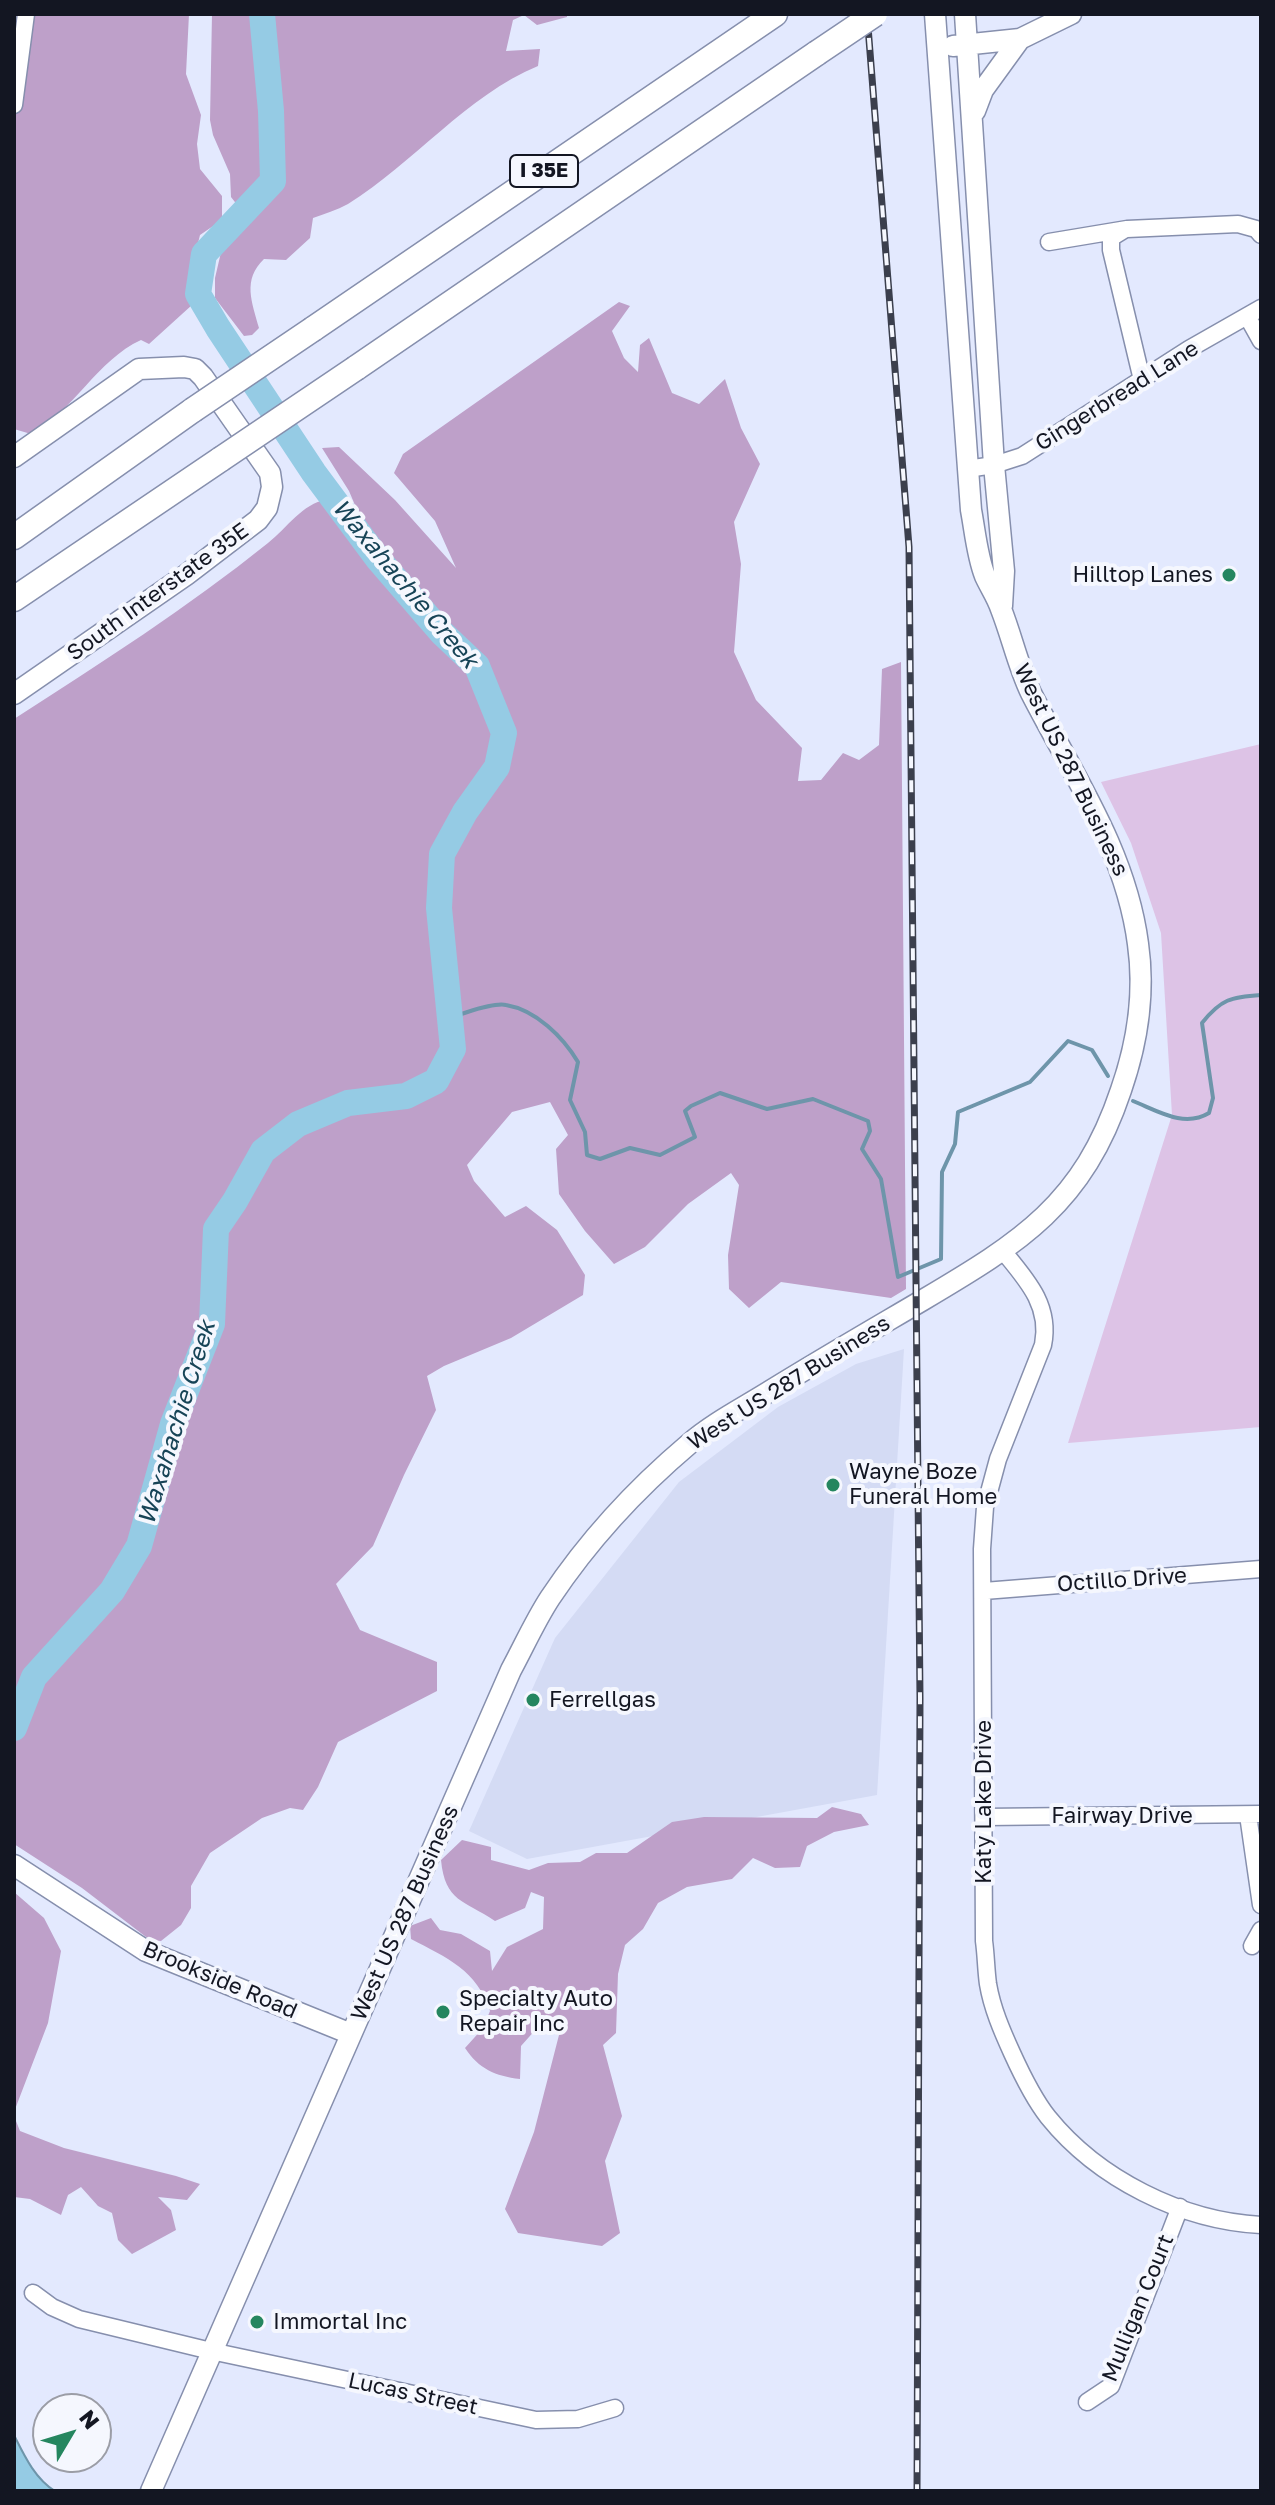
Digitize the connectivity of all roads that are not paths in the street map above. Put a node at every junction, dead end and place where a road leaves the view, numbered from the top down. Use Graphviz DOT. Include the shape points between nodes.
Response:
graph roads {
  1 [pos="26,14"];
  2 [pos="775,14"];
  3 [pos="875,14"];
  4 [pos="935,14"];
  5 [pos="1071,14"];
  6 [pos="965,15"];
  7 [pos="1012,41"];
  8 [pos="937,46"];
  9 [pos="967,46"];
  10 [pos="14,105"];
  11 [pos="972,130"];
  12 [pos="1127,229"];
  13 [pos="1261,235"];
  14 [pos="1049,242"];
  15 [pos="1254,312"];
  16 [pos="1261,341"];
  17 [pos="1142,380"];
  18 [pos="14,457"];
  19 [pos="994,465"];
  20 [pos="967,469"];
  21 [pos="14,537"];
  22 [pos="14,599"];
  23 [pos="1002,610"];
  24 [pos="14,694"];
  25 [pos="1003,1251"];
  26 [pos="1261,1569"];
  27 [pos="984,1591"];
  28 [pos="1254,1814"];
  29 [pos="984,1817"];
  30 [pos="14,1865"];
  31 [pos="1261,1905"];
  32 [pos="1261,1930"];
  33 [pos="1252,1946"];
  34 [pos="351,2034"];
  35 [pos="1180,2207"];
  36 [pos="1261,2225"];
  37 [pos="33,2293"];
  38 [pos="211,2351"];
  39 [pos="1087,2402"];
  40 [pos="615,2408"];
  41 [pos="151,2491"];
  1 -- 10 [label="street"];
  2 -- 21 [label="highway, I 35E, bridge"];
  3 -- 22 [label="highway, I 35E, bridge"];
  4 -- 8 [label="main road, West US 287 Business"];
  5 -- 7 [label="main road"];
  6 -- 7 [label="main road"];
  6 -- 9 [label="main road, West US 287 Business"];
  7 -- 9 [label="main road"];
  7 -- 11 [label="main road" via="977,101"];
  8 -- 9 [label="main road"];
  8 -- 20 [label="main road, West US 287 Business"];
  9 -- 11 [label="main road, West US 287 Business"];
  11 -- 19 [label="main road, West US 287 Business"];
  12 -- 13 [label="street" via="1238,224"];
  12 -- 14 [label="street"];
  12 -- 17 [label="street" via="1111,238 1111,250"];
  15 -- 16 [label="street"];
  15 -- 17 [label="street, Gingerbread Lane"];
  17 -- 19 [label="street, Gingerbread Lane" via="1022,456"];
  18 -- 24 [label="main road, South Interstate 35E" via="139,369 184,367 203,377 259,455 272,487 258,520"];
  19 -- 20 [label="street, Gingerbread Lane"];
  19 -- 23 [label="main road, West US 287 Business" via="1004,571"];
  20 -- 23 [label="main road, West US 287 Business" via="983,572"];
  23 -- 25 [label="main road, West US 287 Business" via="1026,683 1117,859 1135,919 1141,974 1128,1072 1101,1139 1057,1204"];
  25 -- 27 [label="street, Katy Lake Drive" via="1037,1296 1046,1328 985,1507"];
  25 -- 34 [label="main road, West US 287 Business" via="691,1442 594,1540 549,1599 511,1670"];
  26 -- 27 [label="street, Octillo Drive"];
  27 -- 29 [label="street, Katy Lake Drive"];
  28 -- 29 [label="street, Fairway Drive"];
  28 -- 31 [label="street"];
  29 -- 35 [label="street, Katy Lake Drive" via="988,1986 1024,2079 1048,2117 1078,2148 1154,2199"];
  30 -- 34 [label="main road, Brookside Road" via="146,1951"];
  32 -- 33 [label="street"];
  34 -- 38 [label="main road, West US 287 Business"];
  35 -- 36 [label="street, Katy Lake Drive"];
  35 -- 39 [label="street, Mulligan Court" via="1111,2386"];
  37 -- 38 [label="street, Lucas Street" via="79,2319"];
  38 -- 40 [label="street, Lucas Street" via="536,2420 578,2419"];
  38 -- 41 [label="main road, West US 287 Business"];
}
